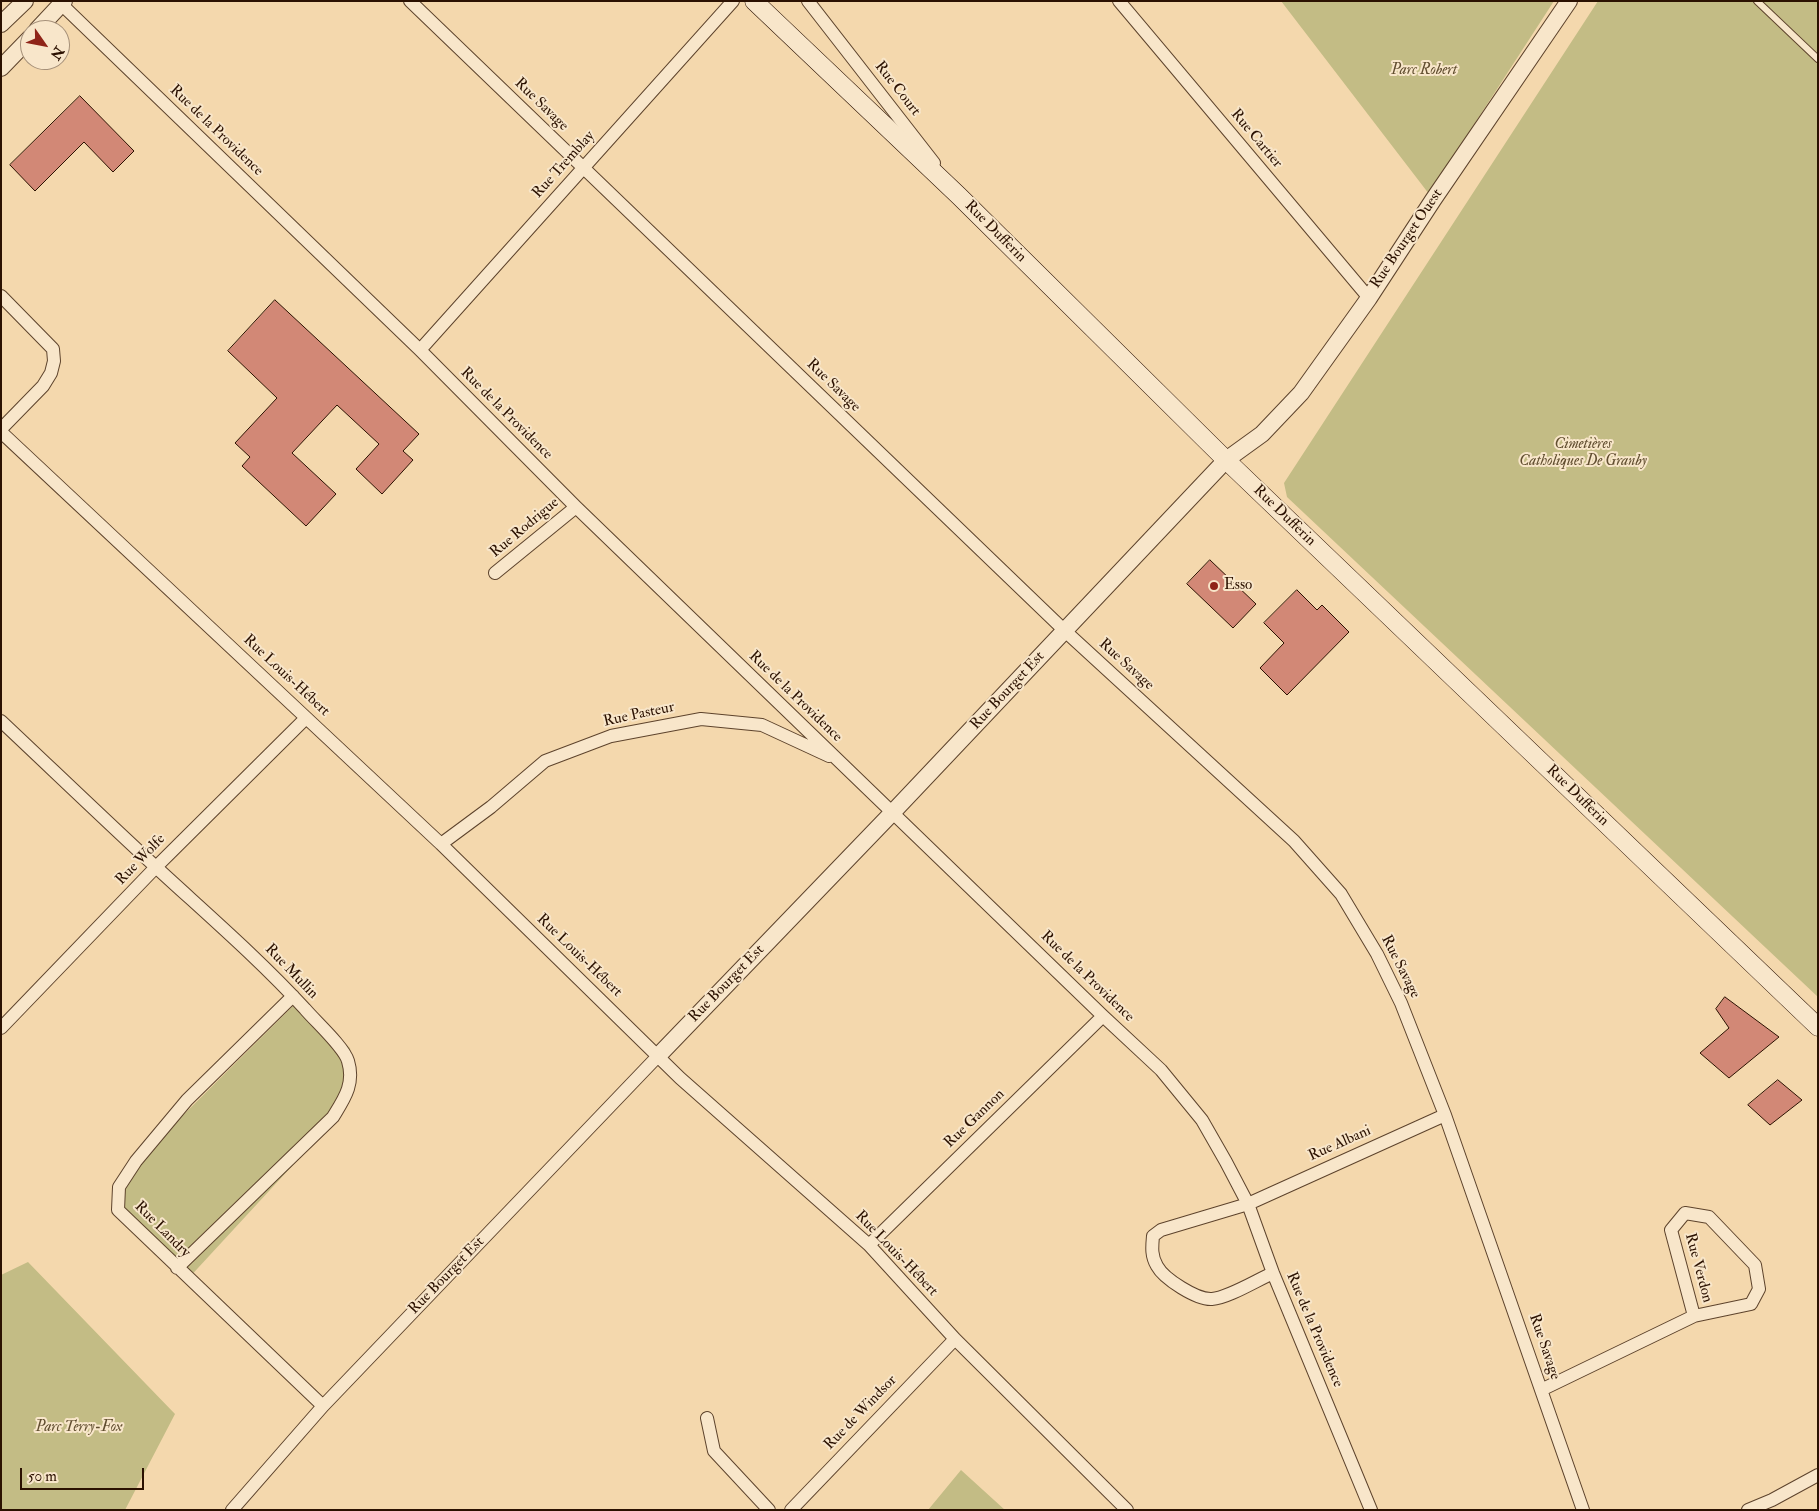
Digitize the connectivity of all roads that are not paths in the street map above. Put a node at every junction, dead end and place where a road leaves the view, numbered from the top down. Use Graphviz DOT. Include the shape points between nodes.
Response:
graph roads {
  1 [pos="26,1"];
  2 [pos="410,1"];
  3 [pos="733,1"];
  4 [pos="754,1"];
  5 [pos="808,1"];
  6 [pos="1119,1"];
  7 [pos="1570,1"];
  8 [pos="1758,1"];
  9 [pos="61,2"];
  10 [pos="46,20"];
  11 [pos="1,24"];
  12 [pos="20,48"];
  13 [pos="1818,59"];
  14 [pos="1,68"];
  15 [pos="583,168"];
  16 [pos="959,196"];
  17 [pos="1,296"];
  18 [pos="1368,298"];
  19 [pos="420,350"];
  20 [pos="1,431"];
  21 [pos="1226,460"];
  22 [pos="576,507"];
  23 [pos="496,573"];
  24 [pos="1065,631"];
  25 [pos="306,718"];
  26 [pos="1,721"];
  27 [pos="838,761"];
  28 [pos="893,812"];
  29 [pos="441,844"];
  30 [pos="156,867"];
  31 [pos="292,996"];
  32 [pos="1103,1016"];
  33 [pos="3,1023"];
  34 [pos="1818,1026"];
  35 [pos="658,1056"];
  36 [pos="1445,1115"];
  37 [pos="1248,1204"];
  38 [pos="869,1245"];
  39 [pos="177,1268"];
  40 [pos="1273,1273"];
  41 [pos="1694,1316"];
  42 [pos="955,1339"];
  43 [pos="1541,1390"];
  44 [pos="323,1406"];
  45 [pos="706,1418"];
  46 [pos="1818,1475"];
  47 [pos="232,1510"];
  48 [pos="769,1510"];
  49 [pos="791,1510"];
  50 [pos="1127,1510"];
  51 [pos="1371,1510"];
  52 [pos="1584,1510"];
  53 [pos="1748,1510"];
  1 -- 11 [label="street"];
  2 -- 15 [label="street, Rue Savage"];
  3 -- 15 [label="street, Rue Tremblay"];
  4 -- 16 [label="main road, Rue Dufferin"];
  5 -- 16 [label="street, Rue Court"];
  6 -- 18 [label="street, Rue Cartier"];
  7 -- 18 [label="street, Rue Bourget Ouest"];
  8 -- 13 [label="lane"];
  9 -- 10 [label="street"];
  9 -- 19 [label="street, Rue de la Providence"];
  12 -- 14 [label="street"];
  15 -- 19 [label="street, Rue Tremblay"];
  15 -- 24 [label="street, Rue Savage"];
  16 -- 21 [label="main road, Rue Dufferin"];
  17 -- 20 [label="street" via="53,349 54,361 43,386"];
  18 -- 21 [label="street, Rue Bourget Ouest" via="1301,394 1262,434"];
  19 -- 22 [label="street, Rue de la Providence"];
  20 -- 25 [label="street, Rue Louis-Hébert"];
  21 -- 24 [label="street, Rue Bourget Est"];
  21 -- 34 [label="main road, Rue Dufferin"];
  22 -- 23 [label="street, Rue Rodrigue"];
  22 -- 27 [label="street, Rue de la Providence"];
  24 -- 28 [label="street, Rue Bourget Est"];
  24 -- 36 [label="street, Rue Savage" via="1294,841 1340,894 1377,954"];
  25 -- 29 [label="street, Rue Louis-Hébert"];
  25 -- 30 [label="street, Rue Wolfe"];
  26 -- 30 [label="street, Rue Mullin"];
  27 -- 28 [label="street, Rue de la Providence"];
  27 -- 29 [label="street, Rue Pasteur" via="762,725 701,719 610,736 545,761"];
  28 -- 32 [label="street, Rue de la Providence"];
  28 -- 35 [label="street, Rue Bourget Est"];
  29 -- 35 [label="street, Rue Louis-Hébert"];
  30 -- 31 [label="street, Rue Mullin" via="250,952"];
  30 -- 33 [label="street, Rue Wolfe"];
  31 -- 39 [label="street, Rue Landry" via="187,1100 119,1187 118,1210"];
  31 -- 39 [label="street, Rue Mullin" via="348,1059 351,1073 347,1094 333,1117"];
  32 -- 37 [label="street, Rue de la Providence" via="1161,1070 1202,1120"];
  32 -- 38 [label="street, Rue Gannon"];
  35 -- 38 [label="street, Rue Louis-Hébert"];
  35 -- 44 [label="street, Rue Bourget Est"];
  36 -- 37 [label="street, Rue Albani"];
  36 -- 43 [label="street, Rue Savage"];
  37 -- 40 [label="street, Rue de la Providence"];
  37 -- 40 [label="street, Rue Albani" via="1161,1230 1152,1236 1152,1256 1158,1268 1201,1298 1221,1297"];
  38 -- 42 [label="street, Rue Louis-Hébert"];
  39 -- 44 [label="street, Rue Landry"];
  40 -- 51 [label="street, Rue de la Providence"];
  41 -- 41 [label="street, Rue Verdon" via="1671,1230 1685,1214 1709,1217 1755,1265 1759,1289 1751,1304"];
  41 -- 43 [label="street, Rue Verdon"];
  42 -- 49 [label="street, Rue de Windsor"];
  42 -- 50 [label="street, Rue Louis-Hébert"];
  43 -- 52 [label="street, Rue Savage"];
  44 -- 47 [label="street, Rue Bourget Est"];
  45 -- 48 [label="street" via="714,1451"];
  46 -- 53 [label="street"];
}
